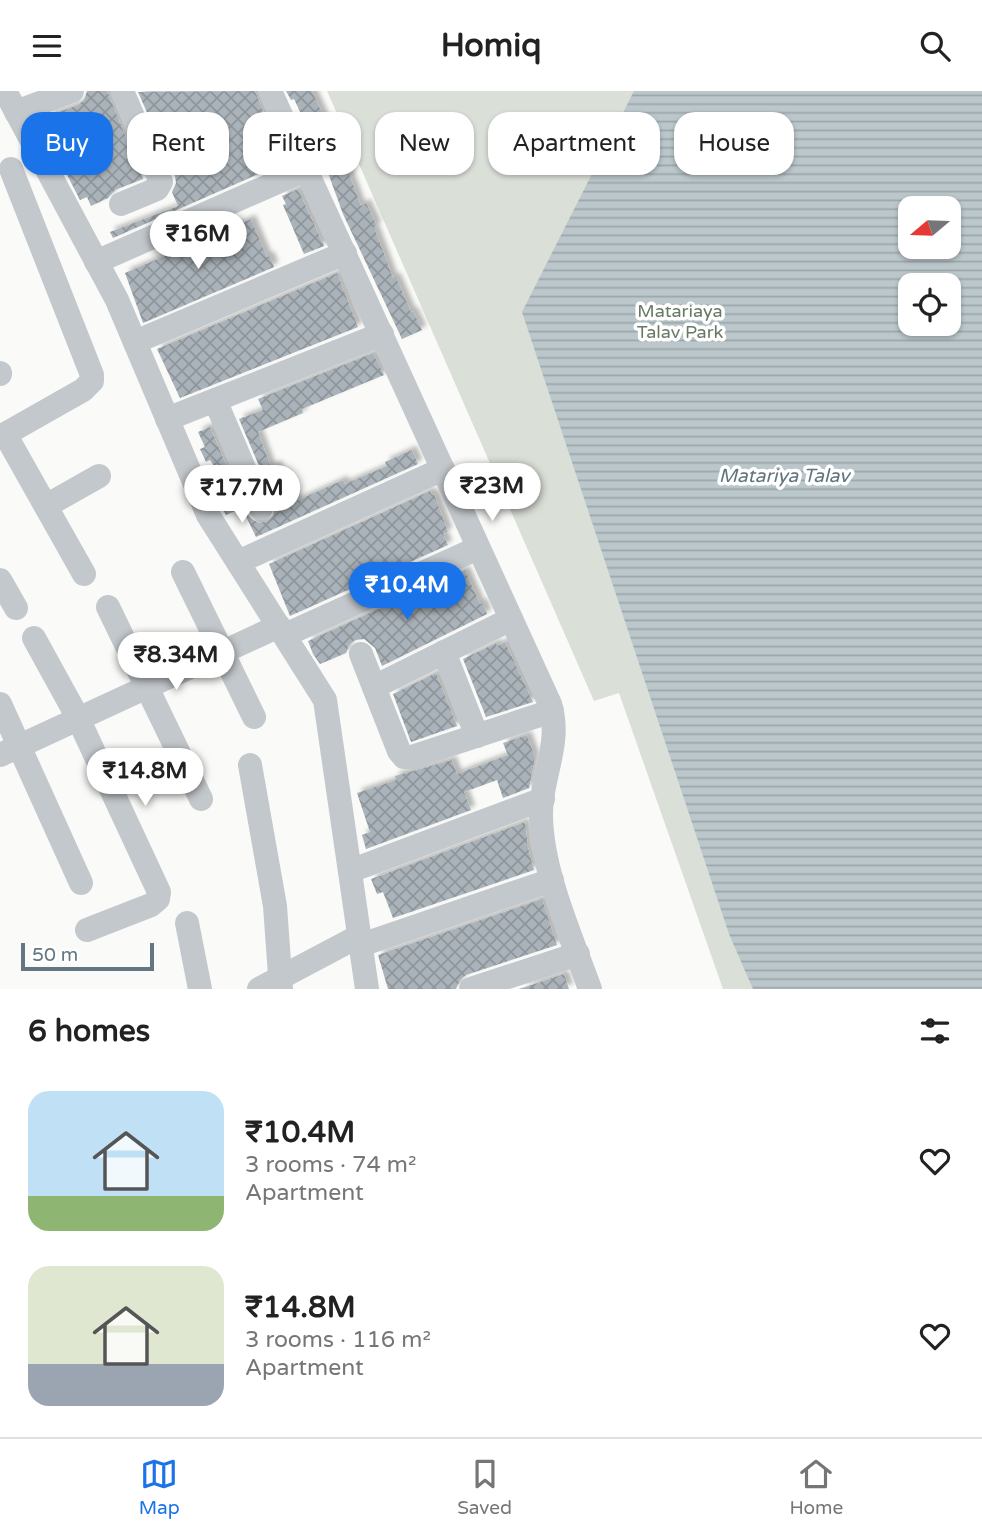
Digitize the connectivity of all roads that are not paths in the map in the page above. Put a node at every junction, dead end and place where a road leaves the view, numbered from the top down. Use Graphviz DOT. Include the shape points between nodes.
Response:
graph roads {
  1 [pos="72,91"];
  2 [pos="123,91"];
  3 [pos="270,91"];
  4 [pos="10,102"];
  5 [pos="280,112"];
  6 [pos="21,123"];
  7 [pos="6,172"];
  8 [pos="48,175"];
  9 [pos="293,175"];
  10 [pos="310,175"];
  11 [pos="121,204"];
  12 [pos="345,253"];
  13 [pos="96,262"];
  14 [pos="382,334"];
  15 [pos="135,342"];
  16 [pos="215,400"];
  17 [pos="167,419"];
  18 [pos="2,435"];
  19 [pos="443,469"];
  20 [pos="99,476"];
  21 [pos="46,506"];
  22 [pos="261,508"];
  23 [pos="478,548"];
  24 [pos="239,562"];
  25 [pos="183,572"];
  26 [pos="84,574"];
  27 [pos="0,580"];
  28 [pos="108,607"];
  29 [pos="16,608"];
  30 [pos="511,619"];
  31 [pos="282,631"];
  32 [pos="34,638"];
  33 [pos="222,652"];
  34 [pos="444,652"];
  35 [pos="361,654"];
  36 [pos="148,686"];
  37 [pos="374,687"];
  38 [pos="0,704"];
  39 [pos="552,711"];
  40 [pos="254,717"];
  41 [pos="78,718"];
  42 [pos="477,736"];
  43 [pos="10,750"];
  44 [pos="250,765"];
  45 [pos="201,799"];
  46 [pos="543,799"];
  47 [pos="350,871"];
  48 [pos="552,880"];
  49 [pos="81,883"];
  50 [pos="187,923"];
  51 [pos="87,930"];
  52 [pos="360,940"];
  53 [pos="578,954"];
  54 [pos="274,985"];
  55 [pos="200,989"];
  56 [pos="367,989"];
  57 [pos="471,989"];
  58 [pos="590,989"];
  1 -- 4 [label="street"];
  2 -- 11 [label="street" via="161,182 157,189"];
  3 -- 5 [label="street"];
  4 -- 6 [label="street"];
  7 -- 18 [label="street" via="92,381"];
  8 -- 13 [label="street"];
  9 -- 13 [label="street"];
  10 -- 12 [label="street"];
  12 -- 14 [label="street"];
  12 -- 15 [label="street"];
  13 -- 15 [label="street"];
  14 -- 16 [label="street"];
  14 -- 19 [label="street"];
  15 -- 17 [label="street"];
  16 -- 17 [label="street"];
  16 -- 22 [label="street"];
  17 -- 24 [label="street" via="208,515"];
  18 -- 21 [label="street"];
  19 -- 23 [label="street"];
  19 -- 24 [label="street"];
  20 -- 21 [label="street"];
  21 -- 26 [label="street"];
  23 -- 30 [label="street"];
  23 -- 31 [label="street"];
  24 -- 31 [label="street"];
  25 -- 33 [label="street"];
  27 -- 29 [label="street"];
  28 -- 36 [label="street"];
  30 -- 34 [label="street"];
  30 -- 39 [label="street"];
  31 -- 33 [label="street"];
  31 -- 47 [label="street" via="325,700"];
  32 -- 41 [label="street"];
  33 -- 36 [label="street"];
  33 -- 40 [label="street"];
  34 -- 37 [label="street"];
  34 -- 42 [label="street"];
  35 -- 37 [label="street"];
  36 -- 41 [label="street"];
  36 -- 45 [label="street"];
  37 -- 42 [label="street" via="404,757"];
  38 -- 43 [label="street"];
  39 -- 42 [label="street"];
  39 -- 46 [label="street" via="555,734"];
  41 -- 43 [label="street"];
  41 -- 51 [label="street" via="159,893 151,905"];
  43 -- 49 [label="street"];
  44 -- 54 [label="street" via="275,906"];
  46 -- 47 [label="street"];
  46 -- 48 [label="street" via="544,853"];
  47 -- 52 [label="street"];
  48 -- 52 [label="street"];
  48 -- 53 [label="street"];
  50 -- 55 [label="street"];
  52 -- 54 [label="street"];
  52 -- 56 [label="street"];
  53 -- 57 [label="street"];
  53 -- 58 [label="street"];
}
